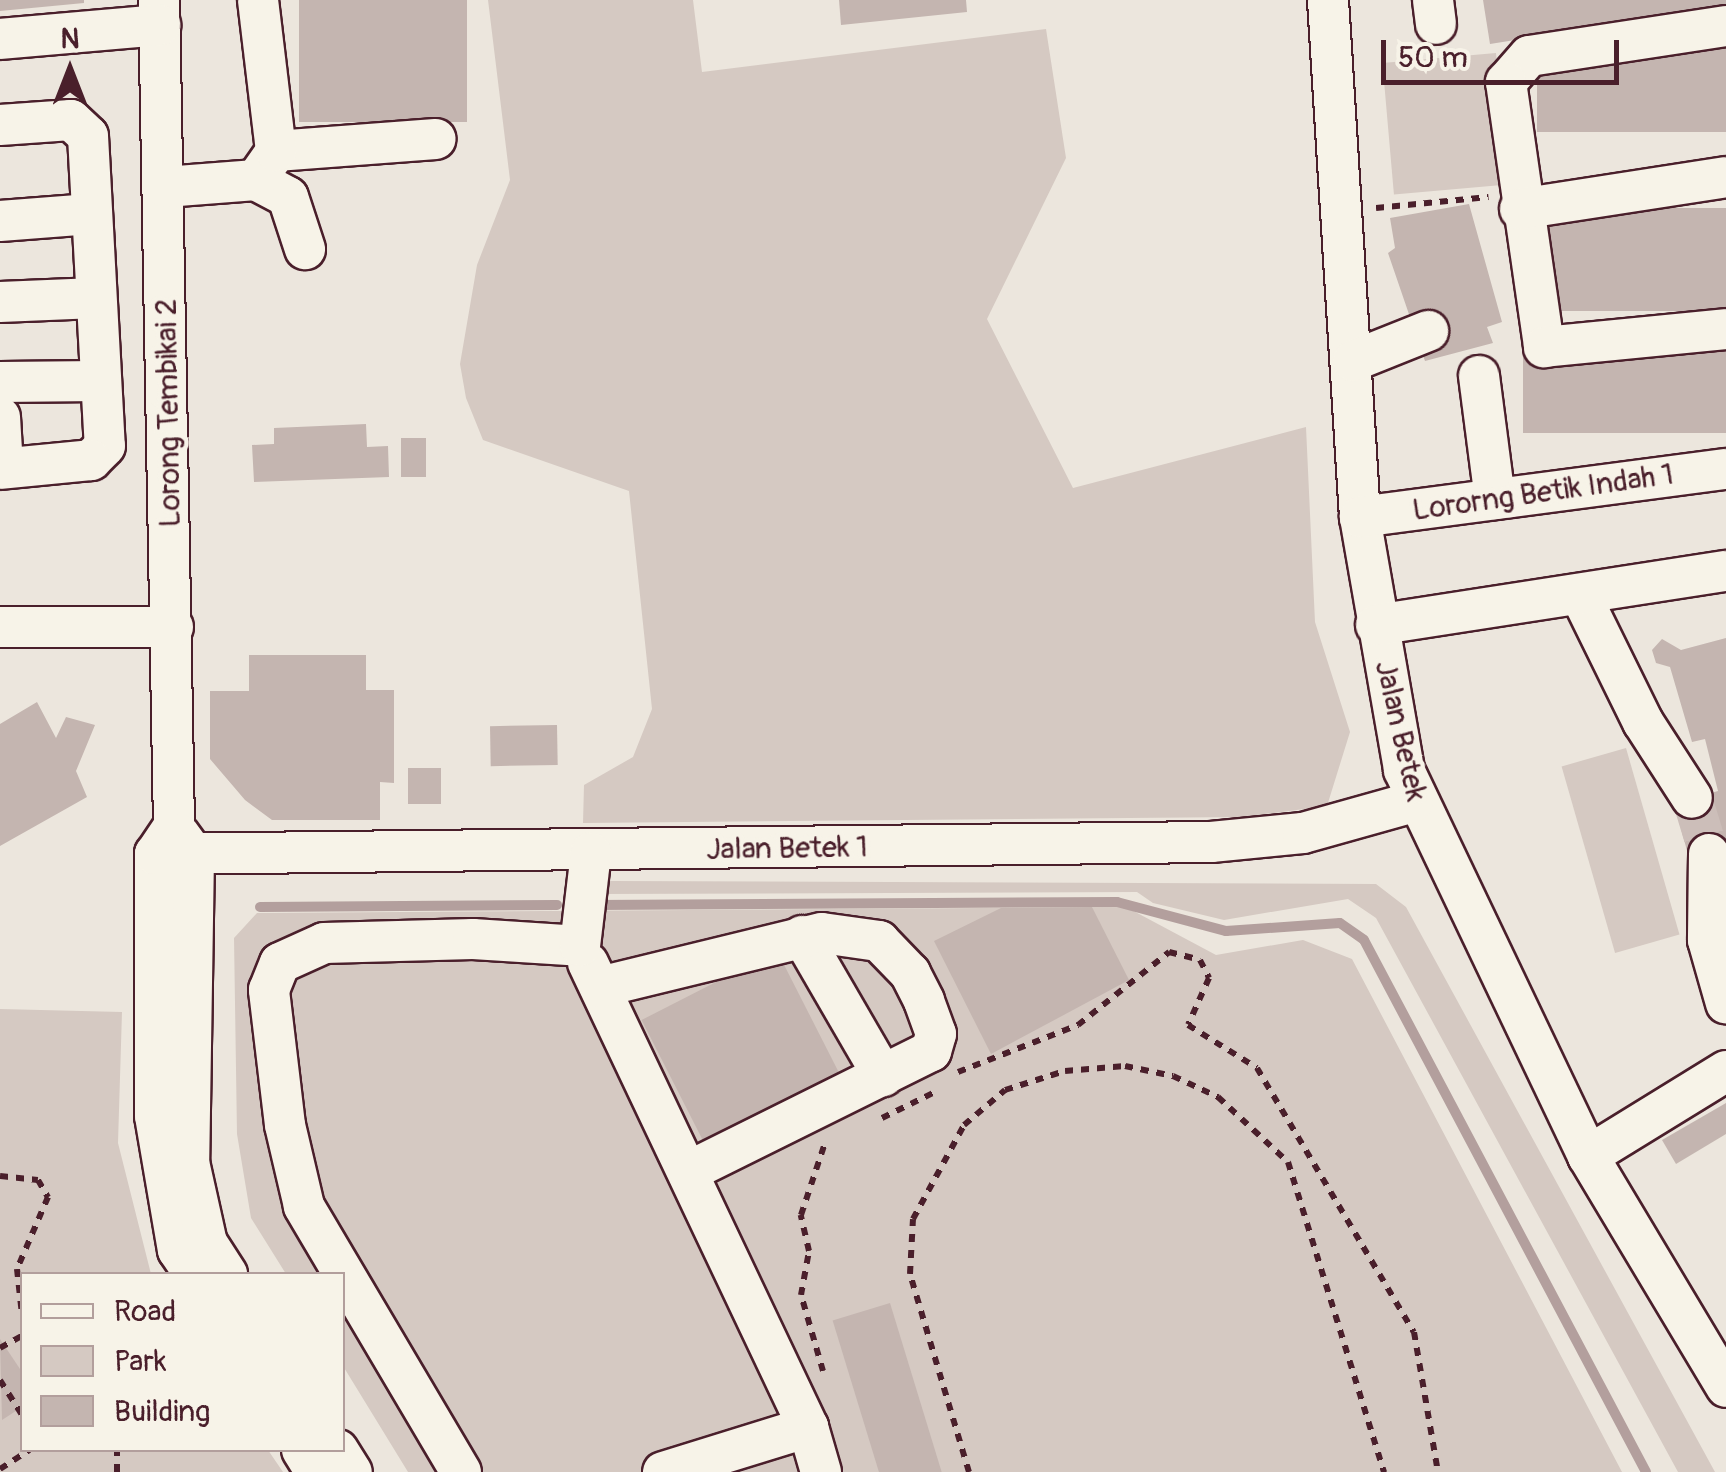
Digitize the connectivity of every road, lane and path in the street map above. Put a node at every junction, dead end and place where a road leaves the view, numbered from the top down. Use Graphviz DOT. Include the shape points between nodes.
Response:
graph roads {
  1 [pos="258,0"];
  2 [pos="1328,0"];
  3 [pos="159,12"];
  4 [pos="1726,26"];
  5 [pos="0,40"];
  6 [pos="0,125"];
  7 [pos="436,139"];
  8 [pos="266,166"];
  9 [pos="1726,177"];
  10 [pos="165,187"];
  11 [pos="1520,210"];
  12 [pos="1345,211"];
  13 [pos="91,214"];
  14 [pos="0,222"];
  15 [pos="305,249"];
  16 [pos="96,298"];
  17 [pos="0,302"];
  18 [pos="1726,328"];
  19 [pos="1428,331"];
  20 [pos="1353,361"];
  21 [pos="1480,376"];
  22 [pos="99,381"];
  23 [pos="0,382"];
  24 [pos="0,417"];
  25 [pos="1,468"];
  26 [pos="1726,468"];
  27 [pos="1495,500"];
  28 [pos="1360,517"];
  29 [pos="1726,571"];
  30 [pos="1580,594"];
  31 [pos="0,626"];
  32 [pos="1376,626"];
  33 [pos="173,627"];
  34 [pos="1692,798"];
  35 [pos="1413,802"];
  36 [pos="174,845"];
  37 [pos="591,853"];
  38 [pos="1709,854"];
  39 [pos="264,855"];
  40 [pos="194,918"];
  41 [pos="802,936"];
  42 [pos="580,946"];
  43 [pos="600,986"];
  44 [pos="1726,1003"];
  45 [pos="172,1062"];
  46 [pos="1726,1071"];
  47 [pos="883,1076"];
  48 [pos="952,1078"];
  49 [pos="943,1087"];
  50 [pos="876,1121"];
  51 [pos="842,1134"];
  52 [pos="1588,1156"];
  53 [pos="690,1171"];
  54 [pos="0,1176"];
  55 [pos="193,1272"];
  56 [pos="226,1272"];
  57 [pos="343,1272"];
  58 [pos="345,1275"];
  59 [pos="20,1297"];
  60 [pos="0,1380"];
  61 [pos="1726,1387"];
  62 [pos="20,1412"];
  63 [pos="808,1427"];
  64 [pos="26,1452"];
  65 [pos="0,1469"];
  66 [pos="461,1472"];
  67 [pos="664,1472"];
  68 [pos="820,1472"];
  69 [pos="968,1472"];
  70 [pos="1384,1472"];
  71 [pos="1438,1472"];
  1 -- 8 [label="street"];
  2 -- 12 [label="street, Jalan Betek"];
  3 -- 5 [label="street"];
  3 -- 10 [label="street, Lorong Tembikai 2"];
  4 -- 11 [label="street" via="1529,56 1506,82"];
  6 -- 13 [label="street" via="71,120 88,136"];
  7 -- 8 [label="street"];
  8 -- 10 [label="street"];
  8 -- 15 [label="street" via="288,197"];
  9 -- 11 [label="street"];
  10 -- 33 [label="street, Lorong Tembikai 2"];
  11 -- 12 [label="path" via="1510,195"];
  11 -- 18 [label="street" via="1544,346"];
  12 -- 20 [label="street, Jalan Betek"];
  13 -- 14 [label="street"];
  13 -- 16 [label="street"];
  16 -- 17 [label="street"];
  16 -- 22 [label="street"];
  19 -- 20 [label="street"];
  20 -- 28 [label="street, Jalan Betek"];
  21 -- 27 [label="street"];
  22 -- 23 [label="street"];
  22 -- 25 [label="street" via="105,446 91,460"];
  24 -- 25 [label="street"];
  26 -- 27 [label="street, Lororng Betik Indah 1"];
  27 -- 28 [label="street, Lororng Betik Indah 1"];
  28 -- 32 [label="street, Jalan Betek"];
  29 -- 30 [label="street"];
  30 -- 32 [label="street"];
  30 -- 34 [label="street" via="1643,722"];
  31 -- 33 [label="street"];
  32 -- 35 [label="street, Jalan Betek"];
  33 -- 36 [label="street, Lorong Tembikai 2"];
  35 -- 37 [label="street, Jalan Betek 1" via="1323,829 1211,842"];
  35 -- 52 [label="street, Jalan Betek"];
  36 -- 39 [label="street, Jalan Betek 1"];
  36 -- 40 [label="street, Lorong Tembikai 2"];
  36 -- 45 [label="street, Lorong Tembikai 2"];
  37 -- 39 [label="street, Jalan Betek 1"];
  37 -- 42 [label="street"];
  38 -- 44 [label="street" via="1708,940"];
  39 -- 40 [label="street" via="230,875"];
  40 -- 45 [label="street, Lorong Tembikai 2"];
  41 -- 43 [label="street"];
  41 -- 47 [label="street"];
  41 -- 47 [label="street" via="878,941 910,973 936,1048"];
  42 -- 43 [label="street"];
  42 -- 57 [label="street" via="473,938 324,943 280,963 269,990 285,1125 304,1206"];
  43 -- 53 [label="street"];
  45 -- 55 [label="street, Lorong Tembikai 2" via="158,1164 178,1250"];
  45 -- 56 [label="street, Lorong Tembikai 2" via="207,1243"];
  46 -- 52 [label="street"];
  47 -- 53 [label="street"];
  48 -- 71 [label="path" via="1078,1024 1169,952 1200,960 1209,978 1188,1024 1258,1068 1414,1332"];
  49 -- 50 [label="path"];
  51 -- 63 [label="path" via="826,1140 802,1215 810,1251 802,1296 826,1384 822,1409"];
  52 -- 61 [label="street, Jalan Betek"];
  53 -- 63 [label="street"];
  54 -- 59 [label="path" via="38,1180 48,1198 17,1269"];
  58 -- 66 [label="street"];
  60 -- 62 [label="path"];
  63 -- 67 [label="street"];
  63 -- 68 [label="street"];
  64 -- 65 [label="path"];
  69 -- 70 [label="path" via="910,1274 914,1219 964,1125 1005,1090 1064,1072 1125,1066 1173,1076 1218,1097 1288,1162"];
}
